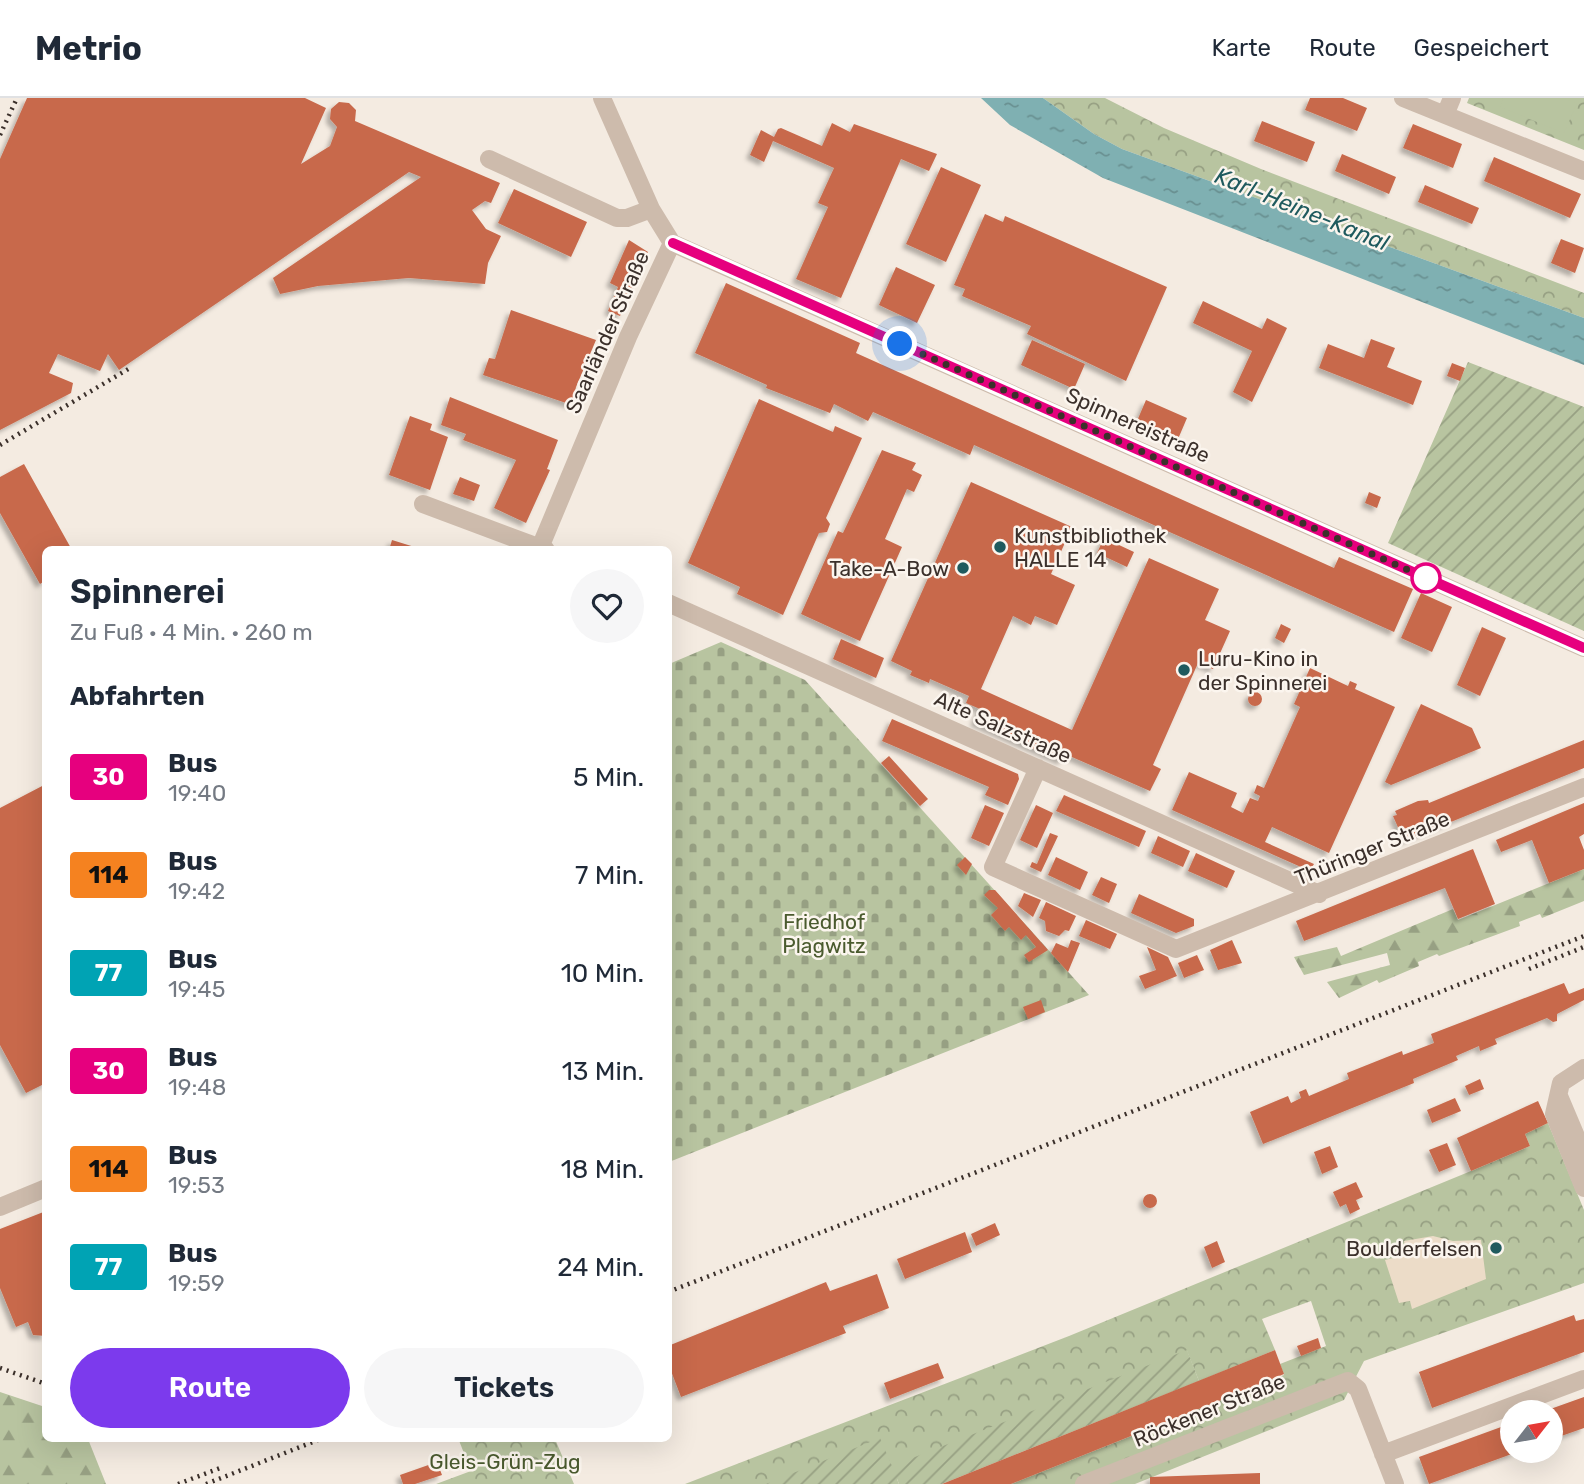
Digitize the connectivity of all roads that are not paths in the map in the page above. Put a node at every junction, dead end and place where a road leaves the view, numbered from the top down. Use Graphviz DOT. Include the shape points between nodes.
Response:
graph roads {
  1 [pos="602,98"];
  2 [pos="1403,98"];
  3 [pos="1449,106"];
  4 [pos="489,159"];
  5 [pos="1584,170"];
  6 [pos="651,209"];
  7 [pos="673,243"];
  8 [pos="423,503"];
  9 [pos="533,546"];
  10 [pos="542,546"];
  11 [pos="672,605"];
  12 [pos="1584,648"];
  13 [pos="1038,768"];
  14 [pos="1584,787"];
  15 [pos="1319,894"];
  16 [pos="1584,1068"];
  17 [pos="1560,1090"];
  18 [pos="1584,1155"];
  19 [pos="1584,1188"];
  20 [pos="42,1190"];
  21 [pos="0,1207"];
  22 [pos="1584,1379"];
  23 [pos="1383,1454"];
  24 [pos="1084,1484"];
  25 [pos="1395,1484"];
  1 -- 6 [label="street, Saarländer Straße"];
  2 -- 3 [label="street"];
  3 -- 5 [label="street"];
  4 -- 6 [label="street" via="617,218 627,219"];
  6 -- 7 [label="street, Saarländer Straße"];
  7 -- 10 [label="street, Saarländer Straße" via="619,359"];
  7 -- 12 [label="street, Spinnereistraße"];
  8 -- 9 [label="street"];
  11 -- 13 [label="street, Alte Salzstraße"];
  13 -- 15 [label="street, Alte Salzstraße"];
  13 -- 15 [label="street, Thüringer Straße" via="993,867 1176,949"];
  14 -- 15 [label="street, Thüringer Straße"];
  16 -- 17 [label="street"];
  17 -- 18 [label="street"];
  17 -- 19 [label="street" via="1554,1114"];
  20 -- 21 [label="street"];
  22 -- 23 [label="street"];
  23 -- 24 [label="street, Röckener Straße" via="1358,1389 1351,1381 1341,1382"];
  23 -- 25 [label="street"];
}
